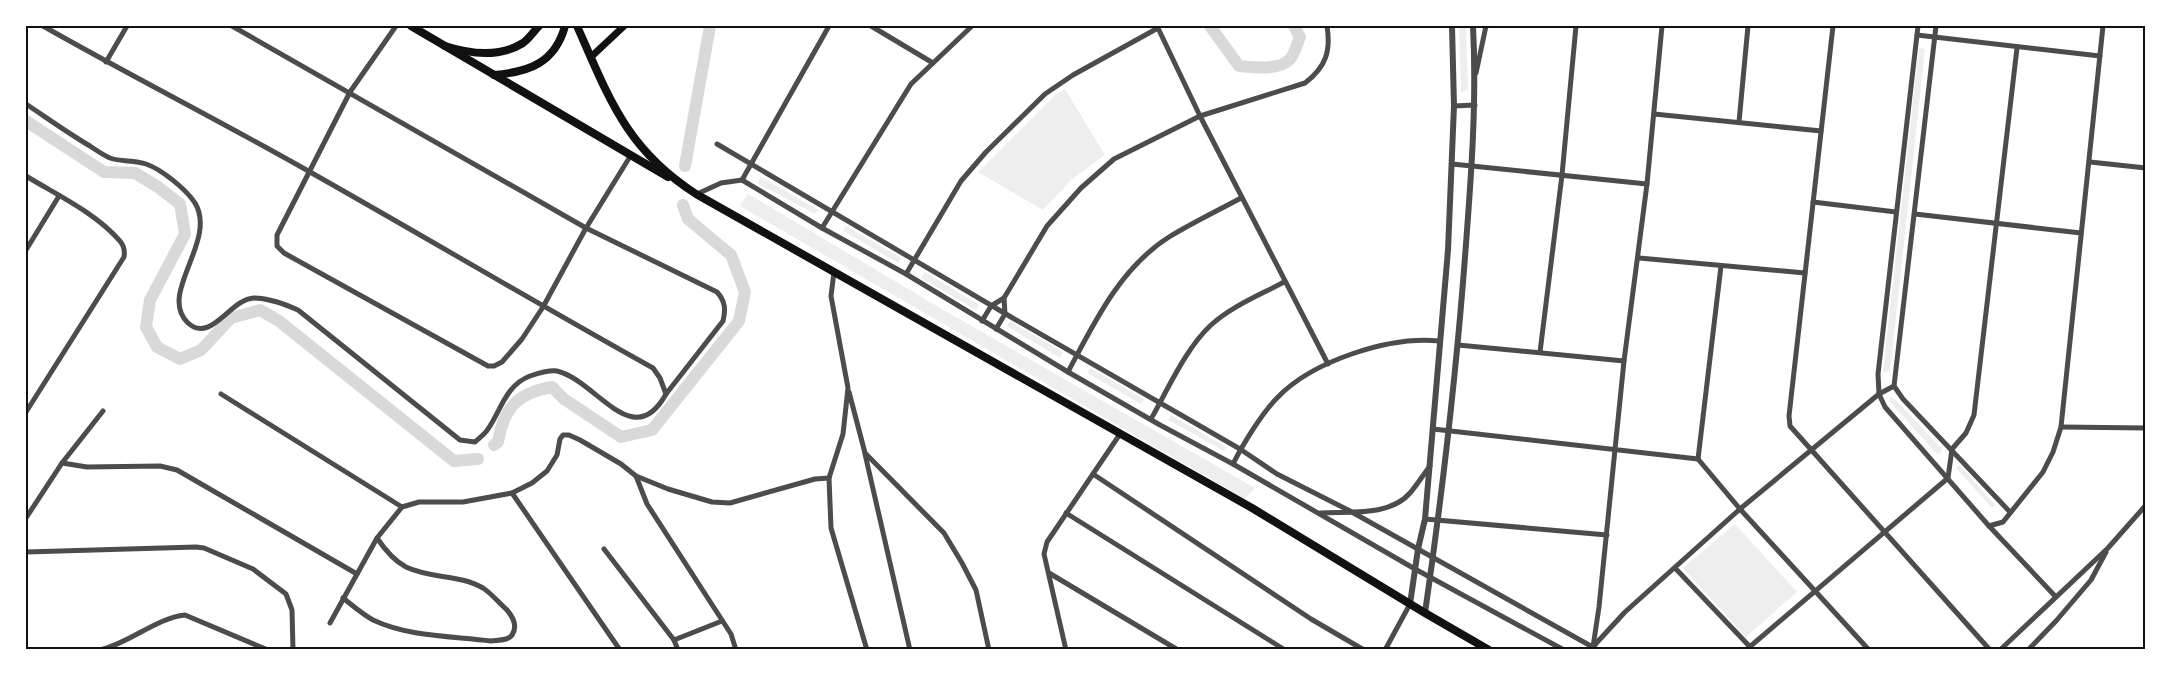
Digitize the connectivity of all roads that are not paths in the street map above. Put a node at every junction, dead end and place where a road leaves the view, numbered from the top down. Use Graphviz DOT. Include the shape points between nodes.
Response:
graph roads {
  1 [pos="43,26"];
  2 [pos="127,26"];
  3 [pos="232,26"];
  4 [pos="396,26"];
  5 [pos="411,26"];
  6 [pos="539,26"];
  7 [pos="565,26"];
  8 [pos="578,26"];
  9 [pos="624,26"];
  10 [pos="829,26"];
  11 [pos="871,26"];
  12 [pos="972,26"];
  13 [pos="1327,26"];
  14 [pos="1452,26"];
  15 [pos="1473,26"];
  16 [pos="1486,26"];
  17 [pos="1576,26"];
  18 [pos="1662,26"];
  19 [pos="1748,26"];
  20 [pos="1833,26"];
  21 [pos="1918,26"];
  22 [pos="1936,26"];
  23 [pos="2103,26"];
  24 [pos="1157,27"];
  25 [pos="1917,35"];
  26 [pos="1935,38"];
  27 [pos="445,46"];
  28 [pos="2017,48"];
  29 [pos="2100,56"];
  30 [pos="591,57"];
  31 [pos="106,62"];
  32 [pos="933,63"];
  33 [pos="494,75"];
  34 [pos="1475,78"];
  35 [pos="350,92"];
  36 [pos="26,104"];
  37 [pos="1475,105"];
  38 [pos="1454,106"];
  39 [pos="1654,114"];
  40 [pos="1200,116"];
  41 [pos="1739,122"];
  42 [pos="1821,131"];
  43 [pos="717,144"];
  44 [pos="631,155"];
  45 [pos="2090,162"];
  46 [pos="751,164"];
  47 [pos="1452,164"];
  48 [pos="1472,166"];
  49 [pos="2145,168"];
  50 [pos="309,172"];
  51 [pos="1562,175"];
  52 [pos="26,176"];
  53 [pos="675,180"];
  54 [pos="742,180"];
  55 [pos="1647,184"];
  56 [pos="696,194"];
  57 [pos="59,196"];
  58 [pos="1241,198"];
  59 [pos="1813,202"];
  60 [pos="1896,212"];
  61 [pos="832,213"];
  62 [pos="1915,214"];
  63 [pos="1997,223"];
  64 [pos="586,228"];
  65 [pos="822,228"];
  66 [pos="2081,233"];
  67 [pos="26,250"];
  68 [pos="1639,258"];
  69 [pos="914,260"];
  70 [pos="1721,266"];
  71 [pos="834,272"];
  72 [pos="1805,273"];
  73 [pos="906,274"];
  74 [pos="1284,282"];
  75 [pos="1004,298"];
  76 [pos="991,306"];
  77 [pos="543,307"];
  78 [pos="1005,314"];
  79 [pos="982,321"];
  80 [pos="996,329"];
  81 [pos="1440,341"];
  82 [pos="1458,345"];
  83 [pos="1540,352"];
  84 [pos="1077,355"];
  85 [pos="1624,361"];
  86 [pos="1328,364"];
  87 [pos="1068,372"];
  88 [pos="1894,386"];
  89 [pos="848,388"];
  90 [pos="221,394"];
  91 [pos="666,394"];
  92 [pos="1879,394"];
  93 [pos="1160,402"];
  94 [pos="103,411"];
  95 [pos="26,412"];
  96 [pos="1151,419"];
  97 [pos="2061,427"];
  98 [pos="2145,427"];
  99 [pos="1433,429"];
  100 [pos="1448,430"];
  101 [pos="1120,434"];
  102 [pos="1240,449"];
  103 [pos="1616,449"];
  104 [pos="1952,449"];
  105 [pos="1810,450"];
  106 [pos="865,453"];
  107 [pos="1698,459"];
  108 [pos="62,463"];
  109 [pos="1233,464"];
  110 [pos="1431,464"];
  111 [pos="1092,474"];
  112 [pos="636,476"];
  113 [pos="829,478"];
  114 [pos="1948,478"];
  115 [pos="512,493"];
  116 [pos="2145,505"];
  117 [pos="402,507"];
  118 [pos="1740,509"];
  119 [pos="1350,511"];
  120 [pos="2010,512"];
  121 [pos="1066,513"];
  122 [pos="1318,513"];
  123 [pos="26,518"];
  124 [pos="1425,519"];
  125 [pos="1438,520"];
  126 [pos="1989,526"];
  127 [pos="1885,533"];
  128 [pos="1607,535"];
  129 [pos="377,538"];
  130 [pos="2108,548"];
  131 [pos="604,549"];
  132 [pos="1418,549"];
  133 [pos="26,552"];
  134 [pos="1432,558"];
  135 [pos="1675,568"];
  136 [pos="1415,569"];
  137 [pos="1049,573"];
  138 [pos="357,574"];
  139 [pos="1430,577"];
  140 [pos="1816,591"];
  141 [pos="2055,596"];
  142 [pos="343,598"];
  143 [pos="1410,604"];
  144 [pos="1425,613"];
  145 [pos="722,621"];
  146 [pos="330,624"];
  147 [pos="674,640"];
  148 [pos="1594,648"];
  149 [pos="1750,648"];
  150 [pos="100,650"];
  151 [pos="268,650"];
  152 [pos="293,650"];
  153 [pos="620,650"];
  154 [pos="678,650"];
  155 [pos="736,650"];
  156 [pos="867,650"];
  157 [pos="910,650"];
  158 [pos="989,650"];
  159 [pos="1066,650"];
  160 [pos="1178,650"];
  161 [pos="1285,650"];
  162 [pos="1364,650"];
  163 [pos="1385,650"];
  164 [pos="1489,650"];
  165 [pos="1564,650"];
  166 [pos="1869,650"];
  167 [pos="1990,650"];
  168 [pos="2001,650"];
  169 [pos="2028,650"];
  1 -- 31 [label="street"];
  2 -- 31 [label="street"];
  3 -- 35 [label="street"];
  4 -- 35 [label="street"];
  5 -- 27 [label="main road"];
  6 -- 27 [label="highway" via="525,42 493,53 467,53"];
  7 -- 33 [label="highway" via="553,52 537,65 518,73"];
  8 -- 30 [label="highway"];
  9 -- 30 [label="main road"];
  10 -- 46 [label="street"];
  11 -- 32 [label="street"];
  12 -- 32 [label="street"];
  13 -- 40 [label="street" via="1326,59 1317,74 1305,83"];
  14 -- 38 [label="street"];
  15 -- 34 [label="street"];
  16 -- 34 [label="street"];
  17 -- 51 [label="street"];
  18 -- 39 [label="street"];
  19 -- 41 [label="street"];
  20 -- 42 [label="street"];
  21 -- 25 [label="street"];
  22 -- 26 [label="street"];
  23 -- 29 [label="street"];
  24 -- 40 [label="street"];
  24 -- 69 [label="street" via="1046,94 961,181"];
  25 -- 26 [label="street"];
  25 -- 60 [label="street"];
  26 -- 28 [label="street"];
  26 -- 62 [label="street"];
  27 -- 33 [label="main road"];
  28 -- 29 [label="street"];
  28 -- 63 [label="street"];
  29 -- 45 [label="street"];
  30 -- 53 [label="highway" via="630,134"];
  31 -- 50 [label="street"];
  32 -- 61 [label="street" via="911,84"];
  33 -- 44 [label="main road"];
  34 -- 37 [label="street"];
  35 -- 50 [label="street"];
  35 -- 64 [label="street"];
  36 -- 91 [label="street" via="110,158 146,164 168,175 195,202 201,232 179,292 180,311 189,324 203,329 213,326 233,307 252,298 272,300 298,310 460,440 474,442 487,432 512,387 529,377 555,370 586,385 614,410 627,416 645,417 658,408"];
  37 -- 38 [label="street"];
  37 -- 48 [label="street"];
  38 -- 47 [label="street"];
  39 -- 41 [label="street"];
  39 -- 55 [label="street"];
  40 -- 58 [label="street"];
  40 -- 75 [label="street" via="1114,159 1081,188 1047,226"];
  41 -- 42 [label="street"];
  42 -- 59 [label="street"];
  43 -- 46 [label="street"];
  44 -- 53 [label="main road"];
  44 -- 64 [label="street"];
  45 -- 49 [label="street"];
  45 -- 66 [label="street"];
  46 -- 54 [label="street"];
  46 -- 61 [label="street"];
  47 -- 48 [label="street"];
  47 -- 81 [label="street"];
  48 -- 51 [label="street"];
  48 -- 82 [label="street"];
  50 -- 77 [label="street"];
  50 -- 77 [label="street" via="277,235 277,246 284,253 488,366 502,362"];
  51 -- 55 [label="street"];
  51 -- 83 [label="street"];
  52 -- 57 [label="street"];
  53 -- 56 [label="highway"];
  54 -- 56 [label="street" via="721,183"];
  54 -- 65 [label="street"];
  55 -- 68 [label="street"];
  56 -- 71 [label="highway"];
  57 -- 67 [label="street"];
  57 -- 95 [label="street" via="120,240 125,253"];
  58 -- 74 [label="street"];
  58 -- 84 [label="street" via="1167,238 1135,266 1113,291"];
  59 -- 60 [label="street"];
  59 -- 72 [label="street"];
  60 -- 92 [label="street"];
  61 -- 65 [label="street"];
  61 -- 69 [label="street"];
  62 -- 63 [label="street"];
  62 -- 88 [label="street"];
  63 -- 66 [label="street"];
  63 -- 104 [label="street" via="1974,415 1966,433"];
  64 -- 77 [label="street"];
  64 -- 91 [label="street" via="721,297 723,321"];
  65 -- 73 [label="street"];
  66 -- 97 [label="street"];
  68 -- 70 [label="street"];
  68 -- 85 [label="street"];
  69 -- 73 [label="street"];
  69 -- 76 [label="street"];
  70 -- 72 [label="street"];
  70 -- 107 [label="street"];
  71 -- 89 [label="street" via="831,296"];
  71 -- 101 [label="highway"];
  72 -- 105 [label="street" via="1789,416 1794,433"];
  73 -- 79 [label="street"];
  74 -- 86 [label="street"];
  74 -- 93 [label="street" via="1211,325 1195,342"];
  75 -- 76 [label="street"];
  75 -- 78 [label="street"];
  76 -- 78 [label="street"];
  76 -- 79 [label="street"];
  77 -- 91 [label="street" via="653,368"];
  78 -- 80 [label="street"];
  78 -- 84 [label="street"];
  79 -- 80 [label="street"];
  80 -- 87 [label="street"];
  81 -- 86 [label="street" via="1385,345"];
  81 -- 99 [label="street"];
  82 -- 83 [label="street"];
  82 -- 100 [label="street"];
  83 -- 85 [label="street"];
  84 -- 87 [label="street"];
  84 -- 93 [label="street"];
  85 -- 103 [label="street"];
  86 -- 102 [label="street" via="1299,379 1276,398"];
  87 -- 96 [label="street"];
  88 -- 92 [label="street"];
  88 -- 104 [label="street"];
  89 -- 106 [label="street"];
  89 -- 113 [label="street" via="843,434"];
  90 -- 117 [label="street"];
  92 -- 105 [label="street"];
  92 -- 114 [label="street"];
  93 -- 96 [label="street"];
  93 -- 102 [label="street"];
  94 -- 108 [label="street"];
  96 -- 109 [label="street"];
  97 -- 98 [label="street"];
  97 -- 120 [label="street" via="2043,472"];
  99 -- 100 [label="street"];
  99 -- 110 [label="street"];
  100 -- 103 [label="street"];
  100 -- 125 [label="street"];
  101 -- 111 [label="street"];
  101 -- 143 [label="highway"];
  102 -- 109 [label="street"];
  102 -- 119 [label="street" via="1277,474"];
  103 -- 107 [label="street"];
  103 -- 128 [label="street"];
  104 -- 114 [label="street"];
  104 -- 120 [label="street"];
  105 -- 118 [label="street"];
  105 -- 127 [label="street"];
  106 -- 157 [label="street"];
  106 -- 158 [label="street" via="944,533 976,590"];
  107 -- 118 [label="street"];
  108 -- 123 [label="street"];
  108 -- 138 [label="street" via="177,470"];
  109 -- 122 [label="street"];
  110 -- 119 [label="street" via="1401,501 1386,509"];
  110 -- 124 [label="street"];
  111 -- 121 [label="street"];
  111 -- 162 [label="street"];
  112 -- 113 [label="street" via="712,502 730,502"];
  112 -- 115 [label="street" via="580,440 563,435 547,471"];
  112 -- 145 [label="street" via="647,504"];
  113 -- 156 [label="street" via="831,528"];
  114 -- 126 [label="street"];
  114 -- 127 [label="street"];
  115 -- 117 [label="street"];
  115 -- 153 [label="street"];
  116 -- 130 [label="street"];
  117 -- 129 [label="street"];
  118 -- 135 [label="street"];
  118 -- 140 [label="street"];
  119 -- 122 [label="street"];
  119 -- 132 [label="street"];
  120 -- 126 [label="street" via="2002,522"];
  121 -- 137 [label="street" via="1047,542 1044,554"];
  121 -- 161 [label="street"];
  122 -- 136 [label="street"];
  124 -- 125 [label="street"];
  124 -- 132 [label="street"];
  125 -- 128 [label="street"];
  125 -- 134 [label="street"];
  126 -- 141 [label="street"];
  127 -- 140 [label="street"];
  127 -- 167 [label="street"];
  128 -- 148 [label="street"];
  129 -- 138 [label="street"];
  129 -- 142 [label="street" via="388,554 406,566 484,588 512,615 514,633 510,638 491,641 399,629 370,618"];
  130 -- 141 [label="street"];
  130 -- 169 [label="street" via="2091,580"];
  131 -- 147 [label="street"];
  132 -- 134 [label="street"];
  132 -- 136 [label="street"];
  133 -- 152 [label="street" via="204,548 253,569 286,594 292,610"];
  134 -- 139 [label="street"];
  134 -- 148 [label="street"];
  135 -- 148 [label="street" via="1625,612"];
  135 -- 149 [label="street"];
  136 -- 139 [label="street"];
  136 -- 143 [label="street"];
  137 -- 159 [label="street"];
  137 -- 160 [label="street"];
  138 -- 142 [label="street"];
  139 -- 144 [label="street"];
  139 -- 165 [label="street"];
  140 -- 149 [label="street"];
  140 -- 166 [label="street"];
  141 -- 168 [label="street"];
  142 -- 146 [label="street"];
  143 -- 144 [label="highway"];
  143 -- 163 [label="street"];
  144 -- 164 [label="highway"];
  145 -- 147 [label="street"];
  145 -- 155 [label="street"];
  147 -- 154 [label="street"];
  150 -- 151 [label="street" via="173,616 185,615"];
}
